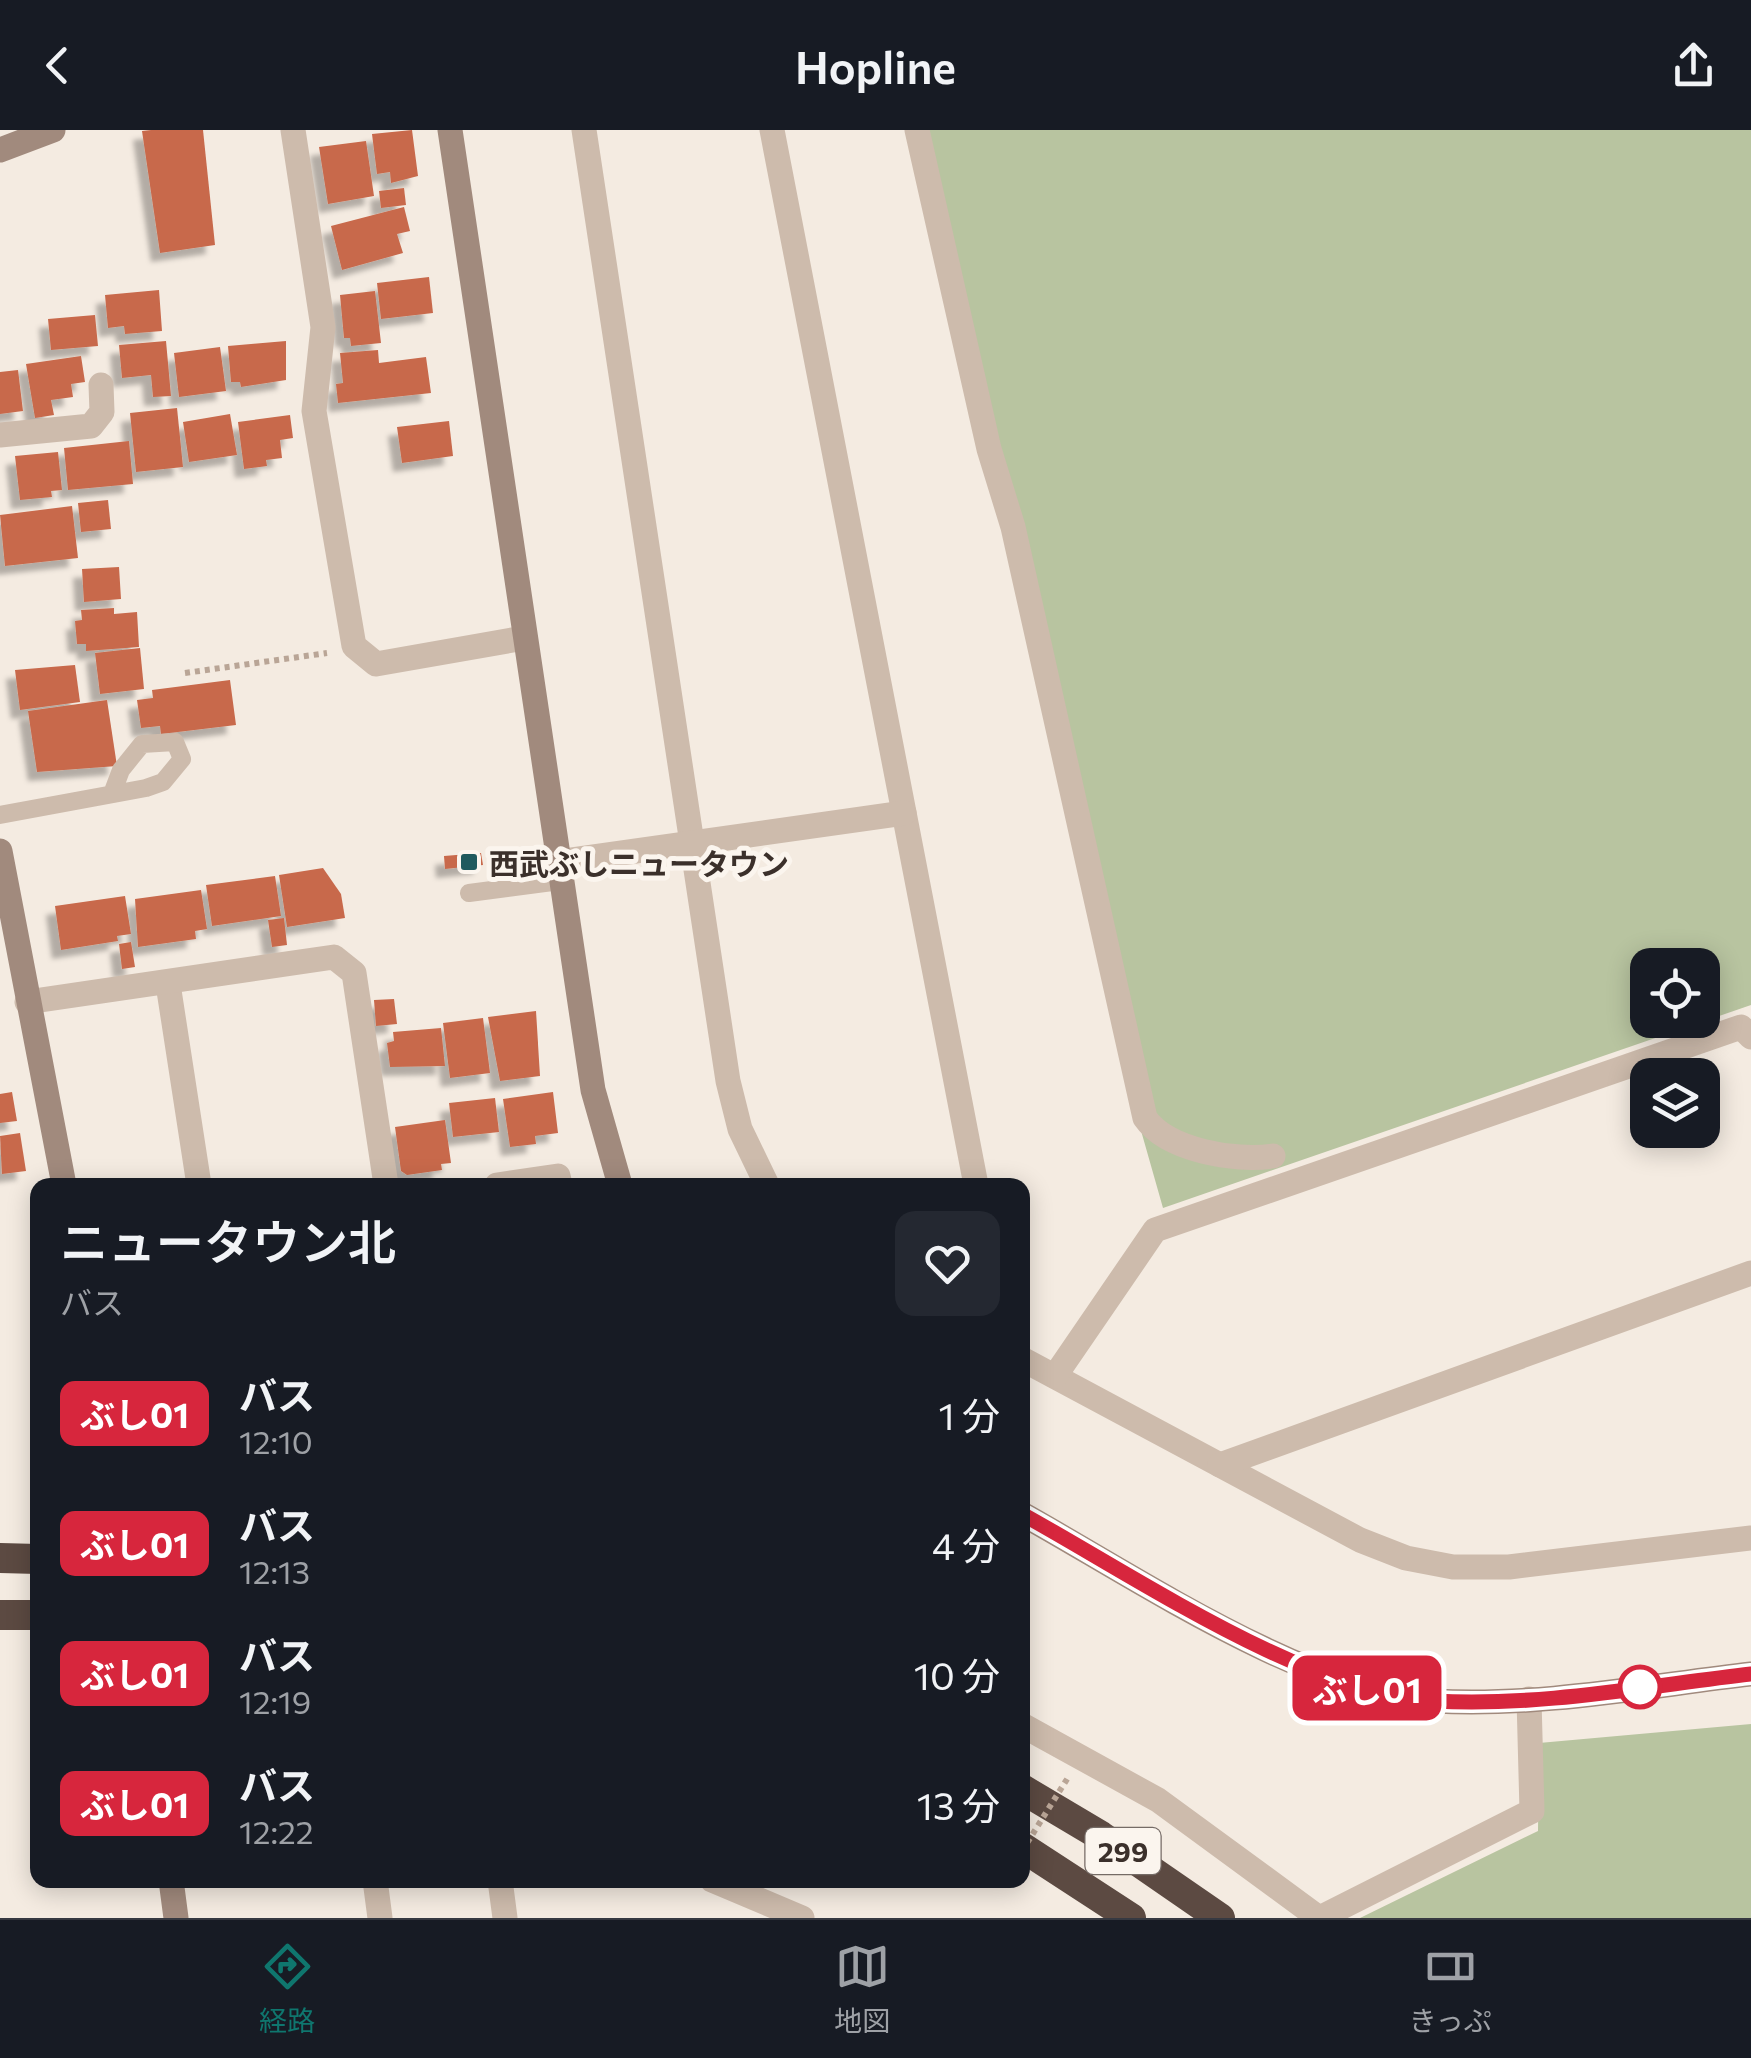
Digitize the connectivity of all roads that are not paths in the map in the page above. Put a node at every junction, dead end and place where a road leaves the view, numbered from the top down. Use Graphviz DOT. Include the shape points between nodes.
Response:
graph roads {
  1 [pos="53,130"];
  2 [pos="293,130"];
  3 [pos="584,130"];
  4 [pos="772,130"];
  5 [pos="918,130"];
  6 [pos="452,131"];
  7 [pos="0,150"];
  8 [pos="101,385"];
  9 [pos="0,435"];
  10 [pos="524,638"];
  11 [pos="112,794"];
  12 [pos="904,813"];
  13 [pos="0,816"];
  14 [pos="692,842"];
  15 [pos="0,852"];
  16 [pos="559,872"];
  17 [pos="469,892"];
  18 [pos="168,984"];
  19 [pos="27,1002"];
  20 [pos="1748,1029"];
  21 [pos="1273,1156"];
  22 [pos="63,1178"];
  23 [pos="198,1178"];
  24 [pos="385,1178"];
  25 [pos="618,1178"];
  26 [pos="764,1178"];
  27 [pos="975,1178"];
  28 [pos="1751,1272"];
  29 [pos="1030,1363"];
  30 [pos="1056,1376"];
  31 [pos="1220,1465"];
  32 [pos="1030,1518"];
  33 [pos="1751,1538"];
  34 [pos="0,1558"];
  35 [pos="30,1559"];
  36 [pos="0,1614"];
  37 [pos="30,1616"];
  38 [pos="1751,1674"];
  39 [pos="1528,1699"];
  40 [pos="1030,1729"];
  41 [pos="1030,1795"];
  42 [pos="1030,1854"];
  43 [pos="171,1888"];
  44 [pos="376,1888"];
  45 [pos="501,1888"];
  46 [pos="731,1888"];
  47 [pos="176,1918"];
  48 [pos="380,1918"];
  49 [pos="505,1918"];
  50 [pos="802,1918"];
  51 [pos="1131,1918"];
  52 [pos="1220,1918"];
  53 [pos="1319,1918"];
  1 -- 7 [label="street"];
  2 -- 10 [label="street" via="323,327 314,411 354,646 376,664"];
  3 -- 14 [label="street"];
  4 -- 12 [label="street"];
  5 -- 21 [label="street" via="1145,1118 1170,1141 1254,1159"];
  6 -- 10 [label="street"];
  8 -- 9 [label="street" via="102,412 91,426"];
  10 -- 16 [label="street"];
  11 -- 13 [label="lane"];
  12 -- 14 [label="street"];
  12 -- 27 [label="street"];
  14 -- 16 [label="street"];
  14 -- 26 [label="street" via="728,1081 740,1129"];
  15 -- 19 [label="street"];
  16 -- 17 [label="lane"];
  16 -- 25 [label="street" via="593,1090"];
  18 -- 19 [label="street"];
  18 -- 23 [label="street"];
  18 -- 24 [label="street" via="334,957 354,973"];
  19 -- 22 [label="street"];
  20 -- 30 [label="street" via="1156,1230"];
  28 -- 31 [label="street"];
  29 -- 30 [label="street"];
  30 -- 31 [label="street"];
  31 -- 33 [label="street" via="1360,1540 1453,1566 1510,1566"];
  32 -- 39 [label="street" via="1286,1659 1359,1686 1430,1702"];
  34 -- 35 [label="highway"];
  36 -- 37 [label="highway"];
  38 -- 39 [label="street"];
  39 -- 53 [label="street" via="1532,1811"];
  40 -- 53 [label="street" via="1158,1800"];
  41 -- 52 [label="highway, 299"];
  42 -- 51 [label="highway, 299"];
  43 -- 47 [label="street"];
  44 -- 48 [label="street"];
  45 -- 49 [label="street"];
  46 -- 50 [label="street"];
}
